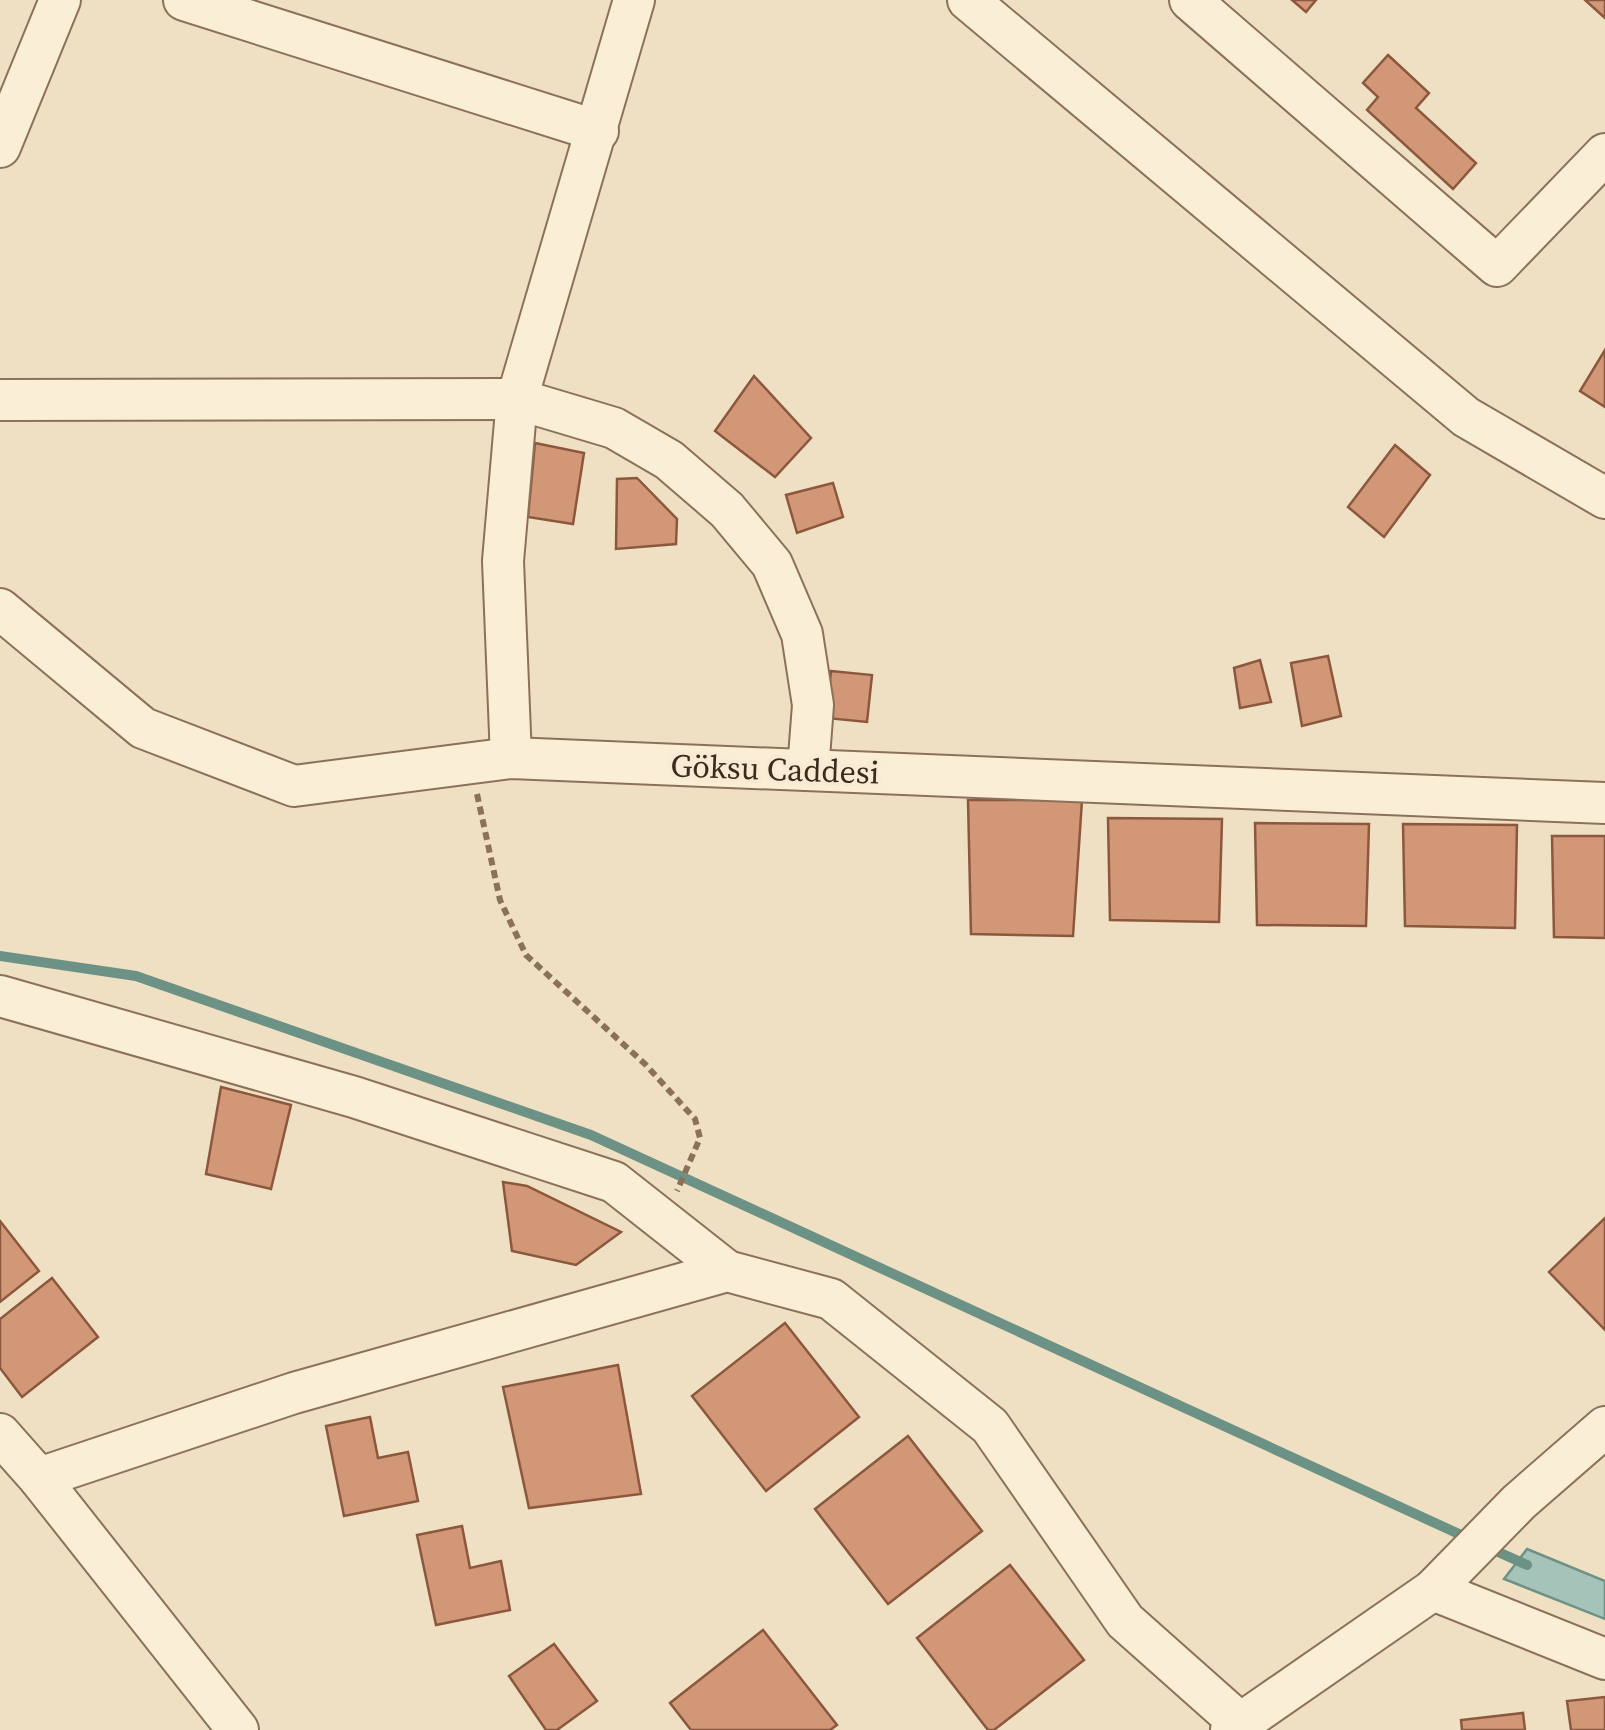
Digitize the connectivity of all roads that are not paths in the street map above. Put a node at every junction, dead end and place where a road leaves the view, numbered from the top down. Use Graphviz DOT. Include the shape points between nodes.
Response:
graph roads {
  1 [pos="60,0"];
  2 [pos="184,0"];
  3 [pos="634,0"];
  4 [pos="968,0"];
  5 [pos="1190,0"];
  6 [pos="598,131"];
  7 [pos="0,147"];
  8 [pos="1605,154"];
  9 [pos="517,399"];
  10 [pos="0,400"];
  11 [pos="1605,498"];
  12 [pos="0,608"];
  13 [pos="511,758"];
  14 [pos="808,770"];
  15 [pos="1605,803"];
  16 [pos="0,996"];
  17 [pos="726,1271"];
  18 [pos="1605,1427"];
  19 [pos="0,1434"];
  20 [pos="38,1478"];
  21 [pos="1433,1590"];
  22 [pos="1605,1659"];
  23 [pos="1306,1680"];
  24 [pos="1237,1727"];
  25 [pos="238,1730"];
  26 [pos="1293,1730"];
  1 -- 7 [label="street"];
  2 -- 6 [label="street"];
  3 -- 6 [label="street"];
  4 -- 11 [label="street" via="1466,416"];
  5 -- 8 [label="street" via="1497,266"];
  6 -- 9 [label="street"];
  9 -- 10 [label="street"];
  9 -- 13 [label="street" via="504,561"];
  9 -- 14 [label="street" via="614,428 669,460 727,510 772,564 802,634 813,705"];
  12 -- 13 [label="street, Göksu Caddesi" via="143,728 294,786"];
  13 -- 14 [label="street, Göksu Caddesi"];
  14 -- 15 [label="street, Göksu Caddesi"];
  16 -- 17 [label="street" via="354,1096 614,1182"];
  17 -- 20 [label="street" via="294,1393"];
  17 -- 24 [label="street" via="831,1298 990,1426 1125,1620"];
  18 -- 21 [label="street"];
  19 -- 20 [label="street"];
  20 -- 25 [label="street"];
  21 -- 22 [label="street"];
  21 -- 23 [label="street"];
  23 -- 24 [label="street"];
  23 -- 26 [label="street"];
}
